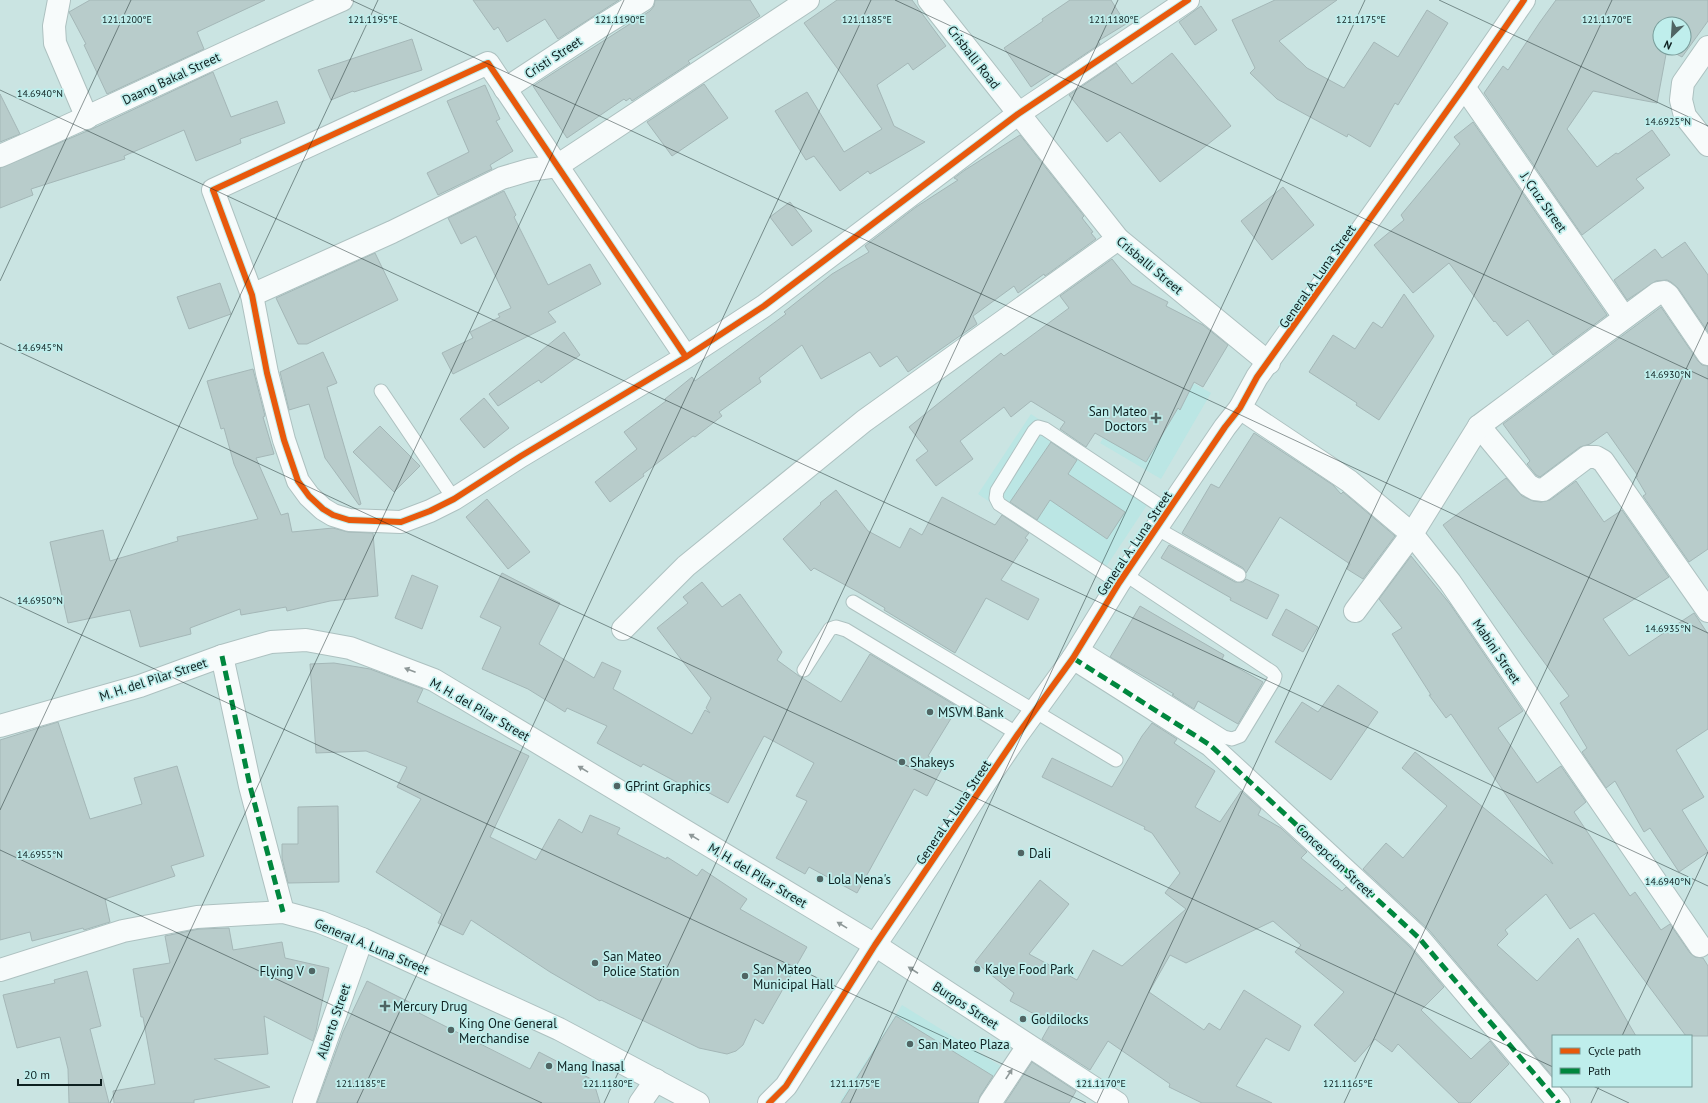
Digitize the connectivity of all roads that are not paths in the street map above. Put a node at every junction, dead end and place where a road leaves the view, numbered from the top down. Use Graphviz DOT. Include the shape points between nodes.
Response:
graph roads {
  1 [pos="59,0"];
  2 [pos="342,0"];
  3 [pos="643,0"];
  4 [pos="808,0"];
  5 [pos="929,0"];
  6 [pos="1188,0"];
  7 [pos="1524,0"];
  8 [pos="1708,47"];
  9 [pos="1464,87"];
  10 [pos="505,89"];
  11 [pos="1018,114"];
  12 [pos="87,118"];
  13 [pos="1708,145"];
  14 [pos="0,156"];
  15 [pos="557,166"];
  16 [pos="1118,239"];
  17 [pos="252,295"];
  18 [pos="1624,317"];
  19 [pos="1708,354"];
  20 [pos="686,357"];
  21 [pos="1269,363"];
  22 [pos="382,391"];
  23 [pos="1240,408"];
  24 [pos="1479,426"];
  25 [pos="454,499"];
  26 [pos="1162,520"];
  27 [pos="1412,534"];
  28 [pos="1239,575"];
  29 [pos="1123,579"];
  30 [pos="853,602"];
  31 [pos="1355,611"];
  32 [pos="1708,611"];
  33 [pos="623,629"];
  34 [pos="1076,652"];
  35 [pos="222,656"];
  36 [pos="804,670"];
  37 [pos="1034,712"];
  38 [pos="0,726"];
  39 [pos="1018,734"];
  40 [pos="1116,760"];
  41 [pos="283,912"];
  42 [pos="362,939"];
  43 [pos="875,945"];
  44 [pos="1700,946"];
  45 [pos="0,970"];
  46 [pos="1028,1046"];
  47 [pos="656,1080"];
  48 [pos="304,1103"];
  49 [pos="640,1103"];
  50 [pos="698,1103"];
  51 [pos="769,1103"];
  52 [pos="990,1103"];
  53 [pos="1117,1103"];
  54 [pos="1560,1103"];
  1 -- 12 [label="street" via="54,26 55,43"];
  2 -- 12 [label="street, Daang Bakal Street" via="270,31"];
  3 -- 10 [label="street, Cristi Street"];
  4 -- 15 [label="street"];
  5 -- 11 [label="street, Crisballi Road"];
  6 -- 11 [label="street"];
  7 -- 9 [label="street, General A. Luna Street"];
  8 -- 13 [label="street" via="1683,83 1681,100 1685,116"];
  9 -- 18 [label="street, J. Cruz Street"];
  9 -- 21 [label="street, General A. Luna Street"];
  10 -- 15 [label="street"];
  10 -- 17 [label="street" via="488,63 485,63 213,189"];
  11 -- 16 [label="street, Crisballi Street"];
  11 -- 20 [label="street" via="764,306"];
  12 -- 14 [label="street, Daang Bakal Street"];
  15 -- 17 [label="street" via="529,170 502,178 392,232"];
  15 -- 20 [label="street"];
  16 -- 21 [label="street, Crisballi Street"];
  16 -- 33 [label="street" via="864,421 686,566"];
  17 -- 25 [label="street" via="267,373 284,440 298,481 309,496 333,515 349,520 401,522"];
  18 -- 19 [label="street" via="1658,293 1664,292"];
  18 -- 24 [label="street"];
  20 -- 25 [label="street"];
  21 -- 23 [label="street, General A. Luna Street" via="1257,377"];
  22 -- 25 [label="lane"];
  23 -- 26 [label="street, General A. Luna Street"];
  23 -- 27 [label="street, Mabini Street" via="1349,481"];
  24 -- 27 [label="street"];
  24 -- 32 [label="street" via="1528,485 1535,489 1544,490 1587,457 1596,457 1603,461"];
  26 -- 28 [label="lane"];
  26 -- 29 [label="street, General A. Luna Street"];
  26 -- 29 [label="lane" via="1045,429 1038,427 1034,431 997,491 996,498 999,504"];
  27 -- 31 [label="street"];
  27 -- 44 [label="street, Mabini Street" via="1450,582"];
  29 -- 34 [label="street, General A. Luna Street"];
  29 -- 34 [label="lane" via="1275,676 1240,736 1232,739 1224,737"];
  30 -- 37 [label="lane"];
  34 -- 37 [label="street, General A. Luna Street"];
  34 -- 54 [label="street, Concepcion Street" via="1210,746 1419,938"];
  35 -- 38 [label="street, M. H. del Pilar Street" via="140,686"];
  35 -- 41 [label="street" via="250,786"];
  43 -- 35 [label="street, M. H. del Pilar Street, one-way" via="434,680 350,648 306,640 271,642"];
  36 -- 39 [label="lane" via="830,629 836,627 846,630"];
  37 -- 39 [label="street, General A. Luna Street"];
  37 -- 40 [label="lane"];
  39 -- 43 [label="street, General A. Luna Street"];
  41 -- 42 [label="street, General A. Luna Street" via="320,922"];
  41 -- 45 [label="street, General A. Luna Street" via="197,917 123,931"];
  42 -- 47 [label="street, General A. Luna Street" via="559,1029"];
  42 -- 48 [label="street, Alberto Street"];
  46 -- 43 [label="street, Burgos Street, one-way"];
  43 -- 51 [label="street, General A. Luna Street" via="786,1086"];
  52 -- 46 [label="street, one-way"];
  46 -- 53 [label="street, Burgos Street"];
  47 -- 49 [label="street"];
  47 -- 50 [label="street, General A. Luna Street"];
}
